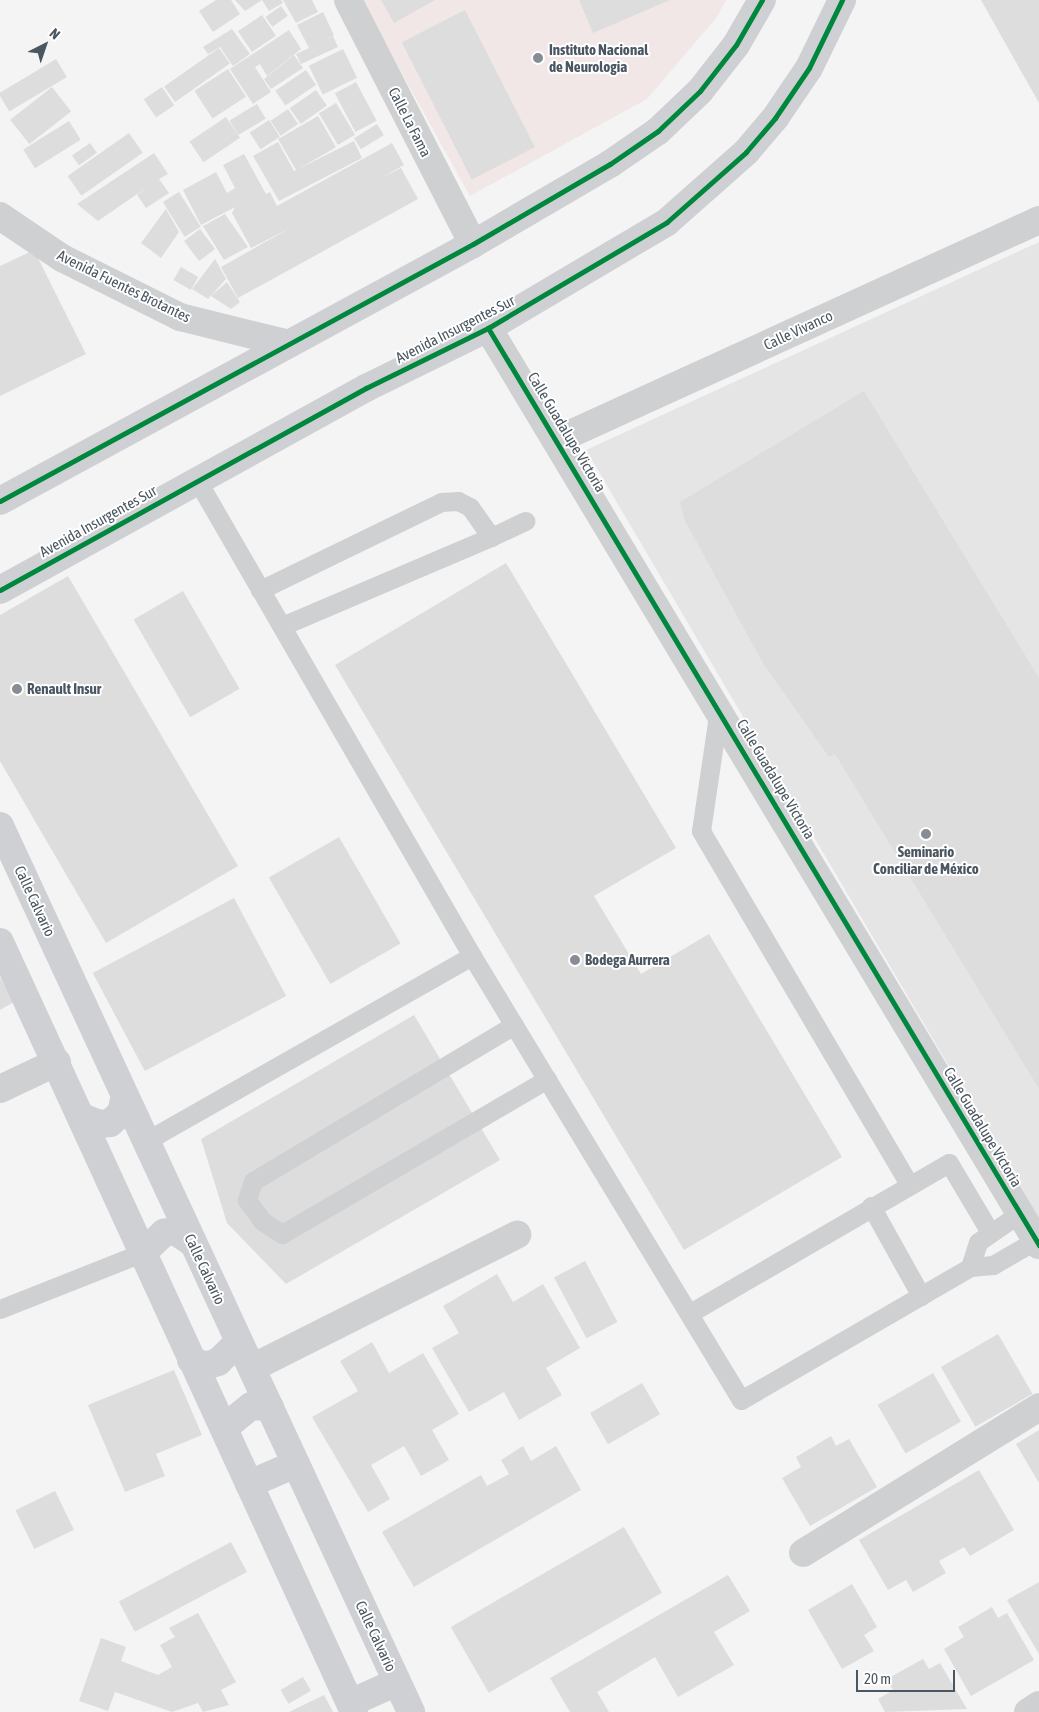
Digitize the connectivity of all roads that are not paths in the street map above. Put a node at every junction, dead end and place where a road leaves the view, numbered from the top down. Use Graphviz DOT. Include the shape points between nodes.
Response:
graph roads {
  1 [pos="348,0"];
  2 [pos="762,0"];
  3 [pos="842,0"];
  4 [pos="0,216"];
  5 [pos="1039,220"];
  6 [pos="474,244"];
  7 [pos="488,328"];
  8 [pos="285,343"];
  9 [pos="557,440"];
  10 [pos="197,480"];
  11 [pos="0,501"];
  12 [pos="526,521"];
  13 [pos="491,537"];
  14 [pos="0,590"];
  15 [pos="260,590"];
  16 [pos="282,626"];
  17 [pos="719,708"];
  18 [pos="0,826"];
  19 [pos="0,942"];
  20 [pos="472,956"];
  21 [pos="514,1025"];
  22 [pos="57,1062"];
  23 [pos="547,1079"];
  24 [pos="0,1089"];
  25 [pos="126,1096"];
  26 [pos="82,1117"];
  27 [pos="146,1141"];
  28 [pos="909,1184"];
  29 [pos="872,1206"];
  30 [pos="1020,1212"];
  31 [pos="990,1232"];
  32 [pos="517,1235"];
  33 [pos="193,1243"];
  34 [pos="1037,1243"];
  35 [pos="144,1252"];
  36 [pos="970,1267"];
  37 [pos="921,1296"];
  38 [pos="0,1309"];
  39 [pos="690,1313"];
  40 [pos="239,1342"];
  41 [pos="191,1360"];
  42 [pos="252,1368"];
  43 [pos="270,1407"];
  44 [pos="1039,1407"];
  45 [pos="224,1428"];
  46 [pos="296,1464"];
  47 [pos="250,1484"];
  48 [pos="804,1552"];
  49 [pos="397,1682"];
  50 [pos="1039,1704"];
  51 [pos="352,1708"];
  52 [pos="411,1712"];
  53 [pos="1028,1712"];
  1 -- 6 [label="street, Calle La Fama"];
  2 -- 6 [label="street" via="736,45 700,91 658,131 610,164"];
  3 -- 7 [label="street, Avenida Insurgentes Sur" via="809,68 775,118 703,193 607,261"];
  4 -- 8 [label="street, Avenida Fuentes Brotantes" via="62,258 180,317"];
  5 -- 9 [label="street, Calle Vivanco"];
  6 -- 8 [label="street"];
  7 -- 9 [label="street, Calle Guadalupe Victoria"];
  7 -- 10 [label="street, Avenida Insurgentes Sur"];
  8 -- 11 [label="street"];
  9 -- 17 [label="street, Calle Guadalupe Victoria"];
  10 -- 14 [label="street, Avenida Insurgentes Sur"];
  10 -- 15 [label="lane"];
  12 -- 13 [label="lane"];
  13 -- 15 [label="lane" via="470,507 458,501 441,502"];
  13 -- 16 [label="lane"];
  15 -- 16 [label="lane"];
  16 -- 20 [label="lane"];
  17 -- 28 [label="lane" via="701,831"];
  17 -- 30 [label="street, Calle Guadalupe Victoria"];
  18 -- 25 [label="street, Calle Calvario"];
  19 -- 22 [label="street"];
  20 -- 21 [label="lane"];
  20 -- 27 [label="lane"];
  21 -- 23 [label="lane"];
  21 -- 23 [label="lane" via="253,1181 247,1200 262,1221 282,1234"];
  22 -- 24 [label="street"];
  22 -- 26 [label="street"];
  23 -- 39 [label="lane"];
  25 -- 26 [label="street" via="121,1113 110,1123 98,1124"];
  25 -- 27 [label="street, Calle Calvario"];
  26 -- 35 [label="street"];
  27 -- 33 [label="street, Calle Calvario"];
  28 -- 29 [label="lane"];
  28 -- 31 [label="lane" via="949,1163"];
  29 -- 37 [label="lane"];
  29 -- 39 [label="lane"];
  30 -- 31 [label="lane"];
  30 -- 34 [label="street, Calle Guadalupe Victoria"];
  31 -- 36 [label="lane" via="975,1247"];
  32 -- 42 [label="street"];
  33 -- 35 [label="street" via="175,1231 164,1233"];
  33 -- 40 [label="street, Calle Calvario"];
  34 -- 36 [label="lane" via="993,1265"];
  35 -- 38 [label="lane"];
  35 -- 41 [label="street"];
  36 -- 37 [label="lane"];
  37 -- 39 [label="lane" via="742,1400"];
  40 -- 41 [label="street" via="218,1362 205,1366"];
  40 -- 42 [label="street, Calle Calvario"];
  41 -- 45 [label="street"];
  42 -- 43 [label="street, Calle Calvario"];
  43 -- 45 [label="street" via="250,1406"];
  43 -- 46 [label="street, Calle Calvario"];
  44 -- 48 [label="street"];
  45 -- 47 [label="street"];
  46 -- 47 [label="street"];
  46 -- 49 [label="street, Calle Calvario"];
  47 -- 51 [label="street"];
  49 -- 51 [label="street"];
  49 -- 52 [label="street, Calle Calvario"];
  50 -- 53 [label="street"];
}
